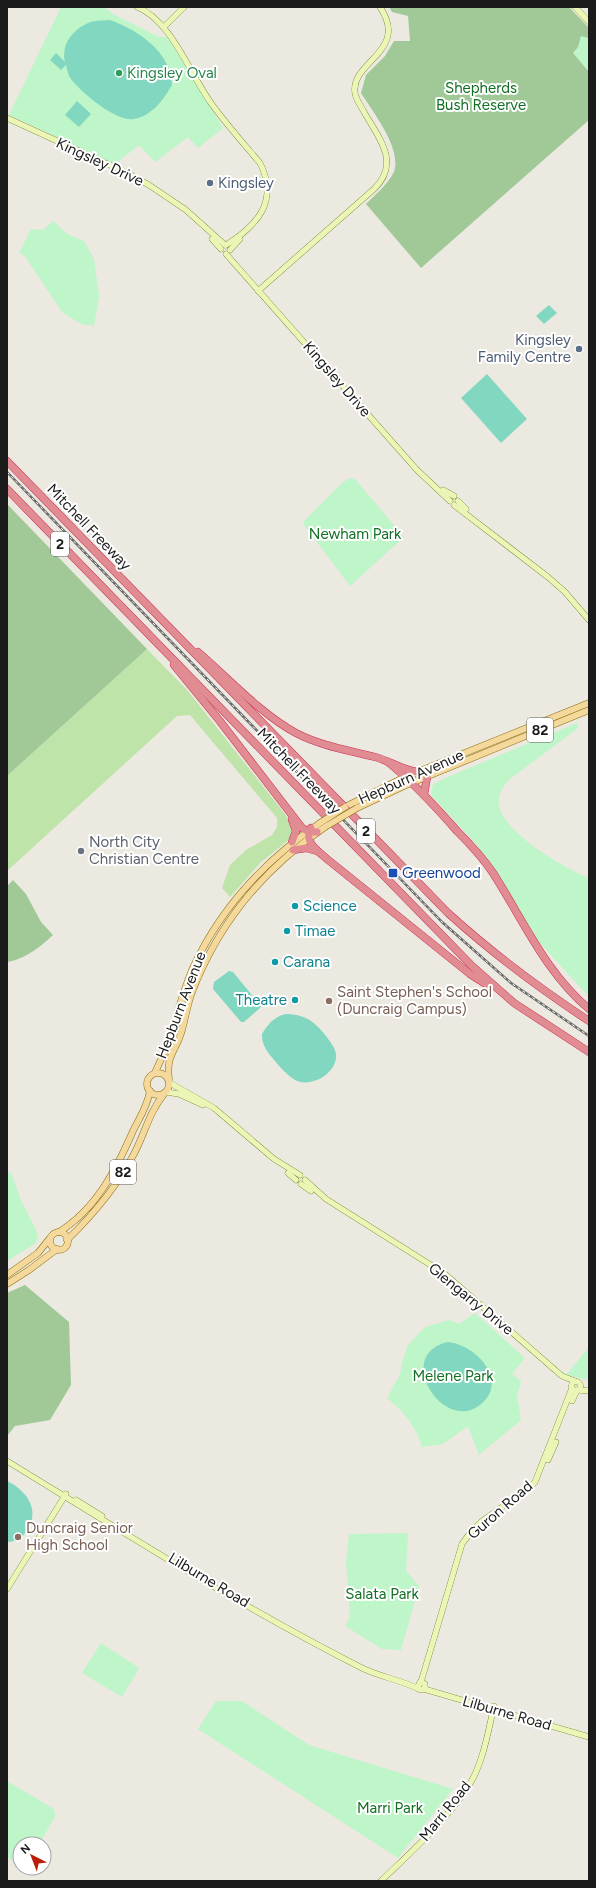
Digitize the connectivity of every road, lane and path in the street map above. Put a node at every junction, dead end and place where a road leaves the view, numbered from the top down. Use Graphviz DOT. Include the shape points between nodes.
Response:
graph roads {
  1 [pos="137,7"];
  2 [pos="145,7"];
  3 [pos="179,7"];
  4 [pos="184,7"];
  5 [pos="380,7"];
  6 [pos="575,7"];
  7 [pos="578,7"];
  8 [pos="589,18"];
  9 [pos="589,22"];
  10 [pos="164,24"];
  11 [pos="7,118"];
  12 [pos="7,122"];
  13 [pos="226,249"];
  14 [pos="260,291"];
  15 [pos="7,461"];
  16 [pos="7,489"];
  17 [pos="454,502"];
  18 [pos="589,614"];
  19 [pos="162,620"];
  20 [pos="589,620"];
  21 [pos="160,646"];
  22 [pos="589,703"];
  23 [pos="589,710"];
  24 [pos="528,735"];
  25 [pos="503,738"];
  26 [pos="388,762"];
  27 [pos="418,772"];
  28 [pos="427,776"];
  29 [pos="406,777"];
  30 [pos="411,783"];
  31 [pos="424,795"];
  32 [pos="354,805"];
  33 [pos="288,811"];
  34 [pos="311,833"];
  35 [pos="292,842"];
  36 [pos="293,850"];
  37 [pos="319,852"];
  38 [pos="514,1003"];
  39 [pos="589,1009"];
  40 [pos="589,1021"];
  41 [pos="589,1052"];
  42 [pos="155,1073"];
  43 [pos="169,1081"];
  44 [pos="150,1092"];
  45 [pos="165,1093"];
  46 [pos="301,1180"];
  47 [pos="59,1232"];
  48 [pos="50,1238"];
  49 [pos="67,1240"];
  50 [pos="57,1249"];
  51 [pos="8,1274"];
  52 [pos="7,1284"];
  53 [pos="576,1387"];
  54 [pos="589,1390"];
  55 [pos="7,1458"];
  56 [pos="7,1461"];
  57 [pos="63,1494"];
  58 [pos="7,1582"];
  59 [pos="7,1589"];
  60 [pos="422,1685"];
  61 [pos="494,1708"];
  62 [pos="589,1733"];
  63 [pos="589,1737"];
  64 [pos="381,1881"];
  1 -- 10 [label="street"];
  2 -- 10 [label="street"];
  3 -- 10 [label="street"];
  4 -- 10 [label="street"];
  5 -- 14 [label="street" via="388,26 386,42 376,58 358,76 354,91 358,103 385,147 385,175 377,186"];
  6 -- 9 [label="street"];
  7 -- 8 [label="street"];
  10 -- 13 [label="street" via="213,100 262,161 269,174 271,195 265,213 259,223"];
  11 -- 13 [label="street, Kingsley Drive" via="145,183 186,210"];
  12 -- 13 [label="street, Kingsley Drive" via="106,166 147,188 186,214"];
  13 -- 14 [label="street, Kingsley Drive"];
  14 -- 17 [label="street, Kingsley Drive" via="417,470"];
  14 -- 17 [label="street, Kingsley Drive" via="417,465 444,491 454,496 451,497"];
  15 -- 19 [label="highway, Mitchell Freeway / 2"];
  16 -- 21 [label="highway, Mitchell Freeway / 2"];
  17 -- 18 [label="street, Kingsley Drive" via="568,590"];
  17 -- 20 [label="street, Kingsley Drive" via="548,577"];
  19 -- 26 [label="highway" via="274,719 297,734 332,747"];
  19 -- 40 [label="highway, Mitchell Freeway / 2" via="448,913 487,948"];
  21 -- 33 [label="highway"];
  21 -- 38 [label="highway, Mitchell Freeway / 2" via="399,893 472,966"];
  22 -- 25 [label="main road, Hepburn Avenue / 82"];
  23 -- 24 [label="main road, Hepburn Avenue / 82"];
  24 -- 25 [label="main road" via="529,732 525,732"];
  24 -- 28 [label="main road, Hepburn Avenue / 82"];
  25 -- 27 [label="main road, Hepburn Avenue / 82"];
  26 -- 27 [label="highway"];
  26 -- 29 [label="highway"];
  27 -- 29 [label="main road, Hepburn Avenue / 82"];
  28 -- 30 [label="main road, Hepburn Avenue / 82"];
  28 -- 31 [label="highway"];
  29 -- 30 [label="highway"];
  29 -- 32 [label="main road, Hepburn Avenue / 82"];
  30 -- 31 [label="highway"];
  30 -- 32 [label="main road, Hepburn Avenue / 82"];
  31 -- 39 [label="highway" via="492,871 542,954 565,986"];
  32 -- 34 [label="main road, Hepburn Avenue / 82, bridge"];
  33 -- 34 [label="highway" via="302,828"];
  33 -- 35 [label="highway" via="296,826"];
  34 -- 35 [label="main road, Hepburn Avenue / 82"];
  34 -- 36 [label="main road, Hepburn Avenue / 82"];
  34 -- 37 [label="highway"];
  35 -- 42 [label="main road, Hepburn Avenue / 82" via="249,882 213,930 190,976"];
  36 -- 37 [label="highway" via="308,848"];
  36 -- 43 [label="main road, Hepburn Avenue / 82" via="249,893 214,945 192,994 179,1038 170,1056"];
  37 -- 38 [label="highway" via="470,974"];
  38 -- 41 [label="highway, Mitchell Freeway / 2"];
  42 -- 43 [label="main road" via="163,1073"];
  42 -- 44 [label="main road, 82" via="147,1081"];
  43 -- 45 [label="main road, 82"];
  43 -- 46 [label="street, Glengarry Drive" via="214,1108"];
  44 -- 45 [label="main road" via="159,1095"];
  44 -- 47 [label="main road, 82" via="144,1112 108,1182 74,1222"];
  45 -- 46 [label="street, Glengarry Drive" via="185,1096 209,1108"];
  45 -- 49 [label="main road, 82" via="155,1107 135,1151 116,1184"];
  46 -- 53 [label="street, Glengarry Drive" via="326,1199 445,1274"];
  47 -- 48 [label="main road"];
  47 -- 49 [label="main road" via="64,1234"];
  48 -- 50 [label="main road" via="51,1244"];
  48 -- 51 [label="main road" via="38,1253"];
  49 -- 50 [label="main road" via="65,1247"];
  50 -- 52 [label="main road"];
  53 -- 54 [label="street, Glengarry Drive"];
  53 -- 60 [label="street, Guron Road" via="535,1482 481,1522 462,1544"];
  55 -- 57 [label="street, Lilburne Road"];
  56 -- 57 [label="street, Lilburne Road"];
  57 -- 58 [label="street"];
  57 -- 59 [label="street"];
  57 -- 60 [label="street, Lilburne Road" via="242,1604 372,1673"];
  60 -- 61 [label="street, Lilburne Road"];
  61 -- 62 [label="street, Lilburne Road"];
  61 -- 63 [label="street, Lilburne Road"];
  61 -- 64 [label="street, Marri Road" via="476,1770 468,1786 439,1822"];
}
